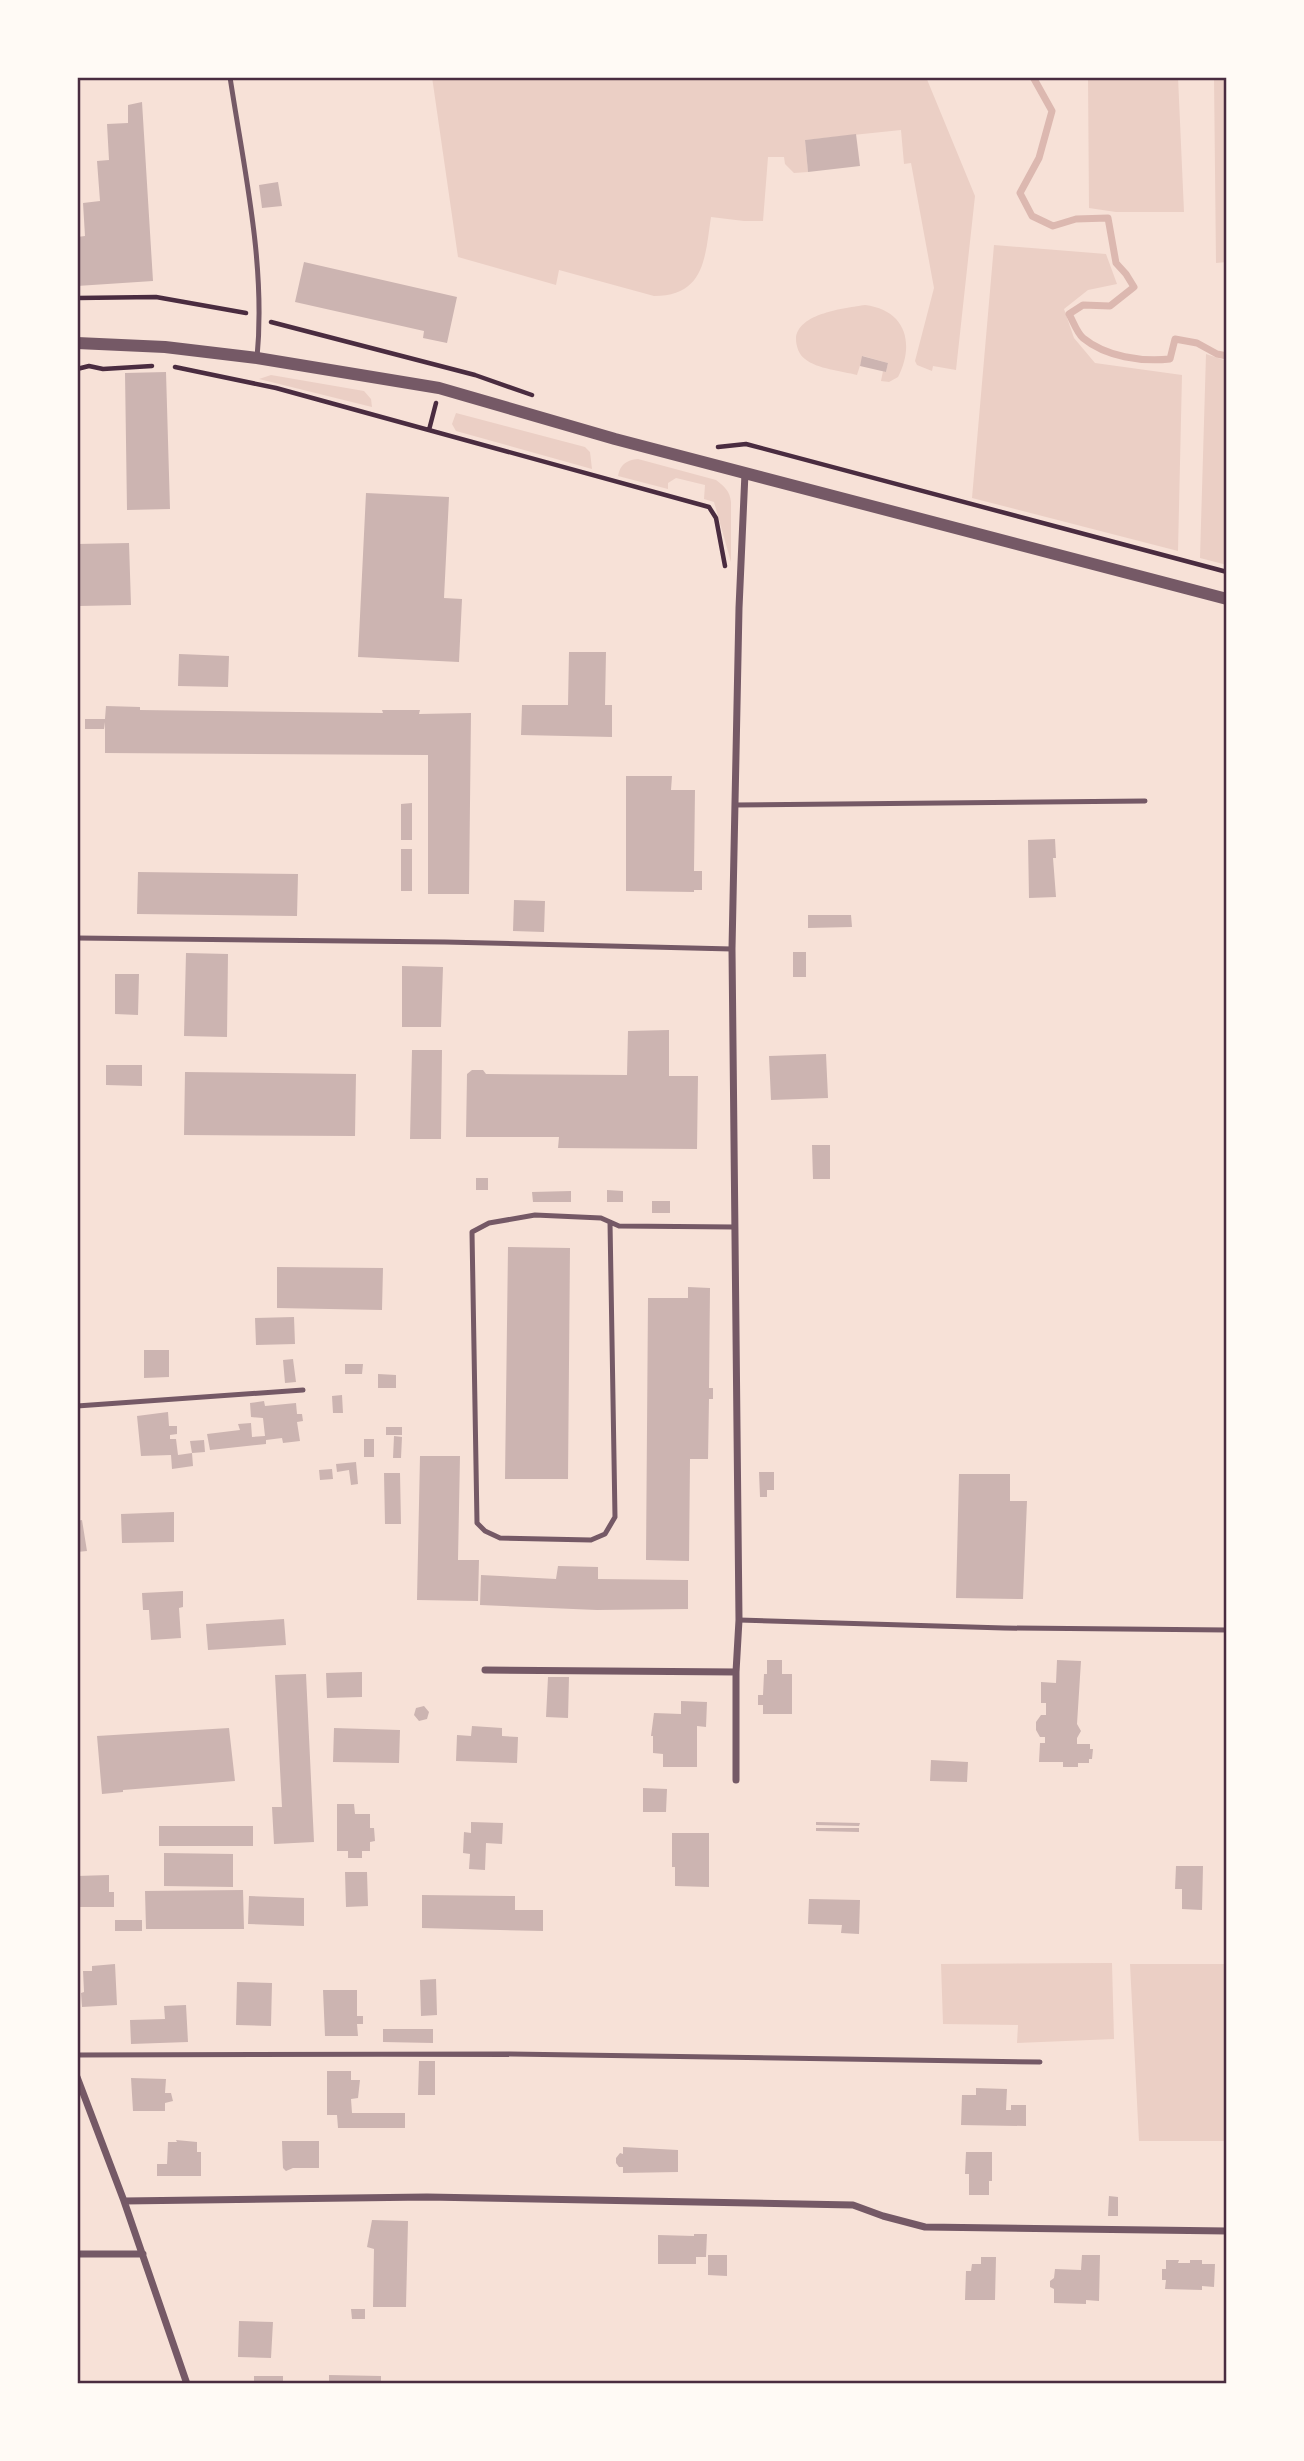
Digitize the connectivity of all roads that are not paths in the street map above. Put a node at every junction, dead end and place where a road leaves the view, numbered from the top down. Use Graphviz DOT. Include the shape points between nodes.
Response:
graph roads {
  1 [pos="230,77"];
  2 [pos="77,343"];
  3 [pos="257,358"];
  4 [pos="745,473"];
  5 [pos="1227,599"];
  6 [pos="1145,801"];
  7 [pos="735,805"];
  8 [pos="77,938"];
  9 [pos="732,949"];
  10 [pos="610,1222"];
  11 [pos="734,1227"];
  12 [pos="303,1390"];
  13 [pos="77,1406"];
  14 [pos="739,1620"];
  15 [pos="1227,1630"];
  16 [pos="485,1670"];
  17 [pos="736,1672"];
  18 [pos="736,1780"];
  19 [pos="77,2055"];
  20 [pos="1040,2062"];
  21 [pos="77,2077"];
  22 [pos="124,2200"];
  23 [pos="1227,2231"];
  24 [pos="77,2254"];
  25 [pos="143,2254"];
  26 [pos="187,2384"];
  1 -- 3 [label="lane" via="258,261 261,318"];
  2 -- 3 [label="street"];
  3 -- 4 [label="street" via="439,388"];
  4 -- 5 [label="street"];
  4 -- 7 [label="street"];
  6 -- 7 [label="lane"];
  7 -- 9 [label="street"];
  8 -- 9 [label="lane"];
  9 -- 11 [label="street"];
  10 -- 10 [label="lane" via="534,1215 489,1223 472,1232 477,1523 500,1538 590,1540 605,1534 615,1517"];
  10 -- 11 [label="lane" via="637,1227"];
  11 -- 14 [label="street"];
  12 -- 13 [label="lane"];
  14 -- 15 [label="lane"];
  14 -- 17 [label="street"];
  16 -- 17 [label="street"];
  17 -- 18 [label="street"];
  19 -- 20 [label="lane" via="510,2054"];
  21 -- 22 [label="street"];
  22 -- 23 [label="street" via="427,2197 853,2205 925,2227"];
  22 -- 25 [label="street"];
  24 -- 25 [label="street"];
  25 -- 26 [label="street"];
}
